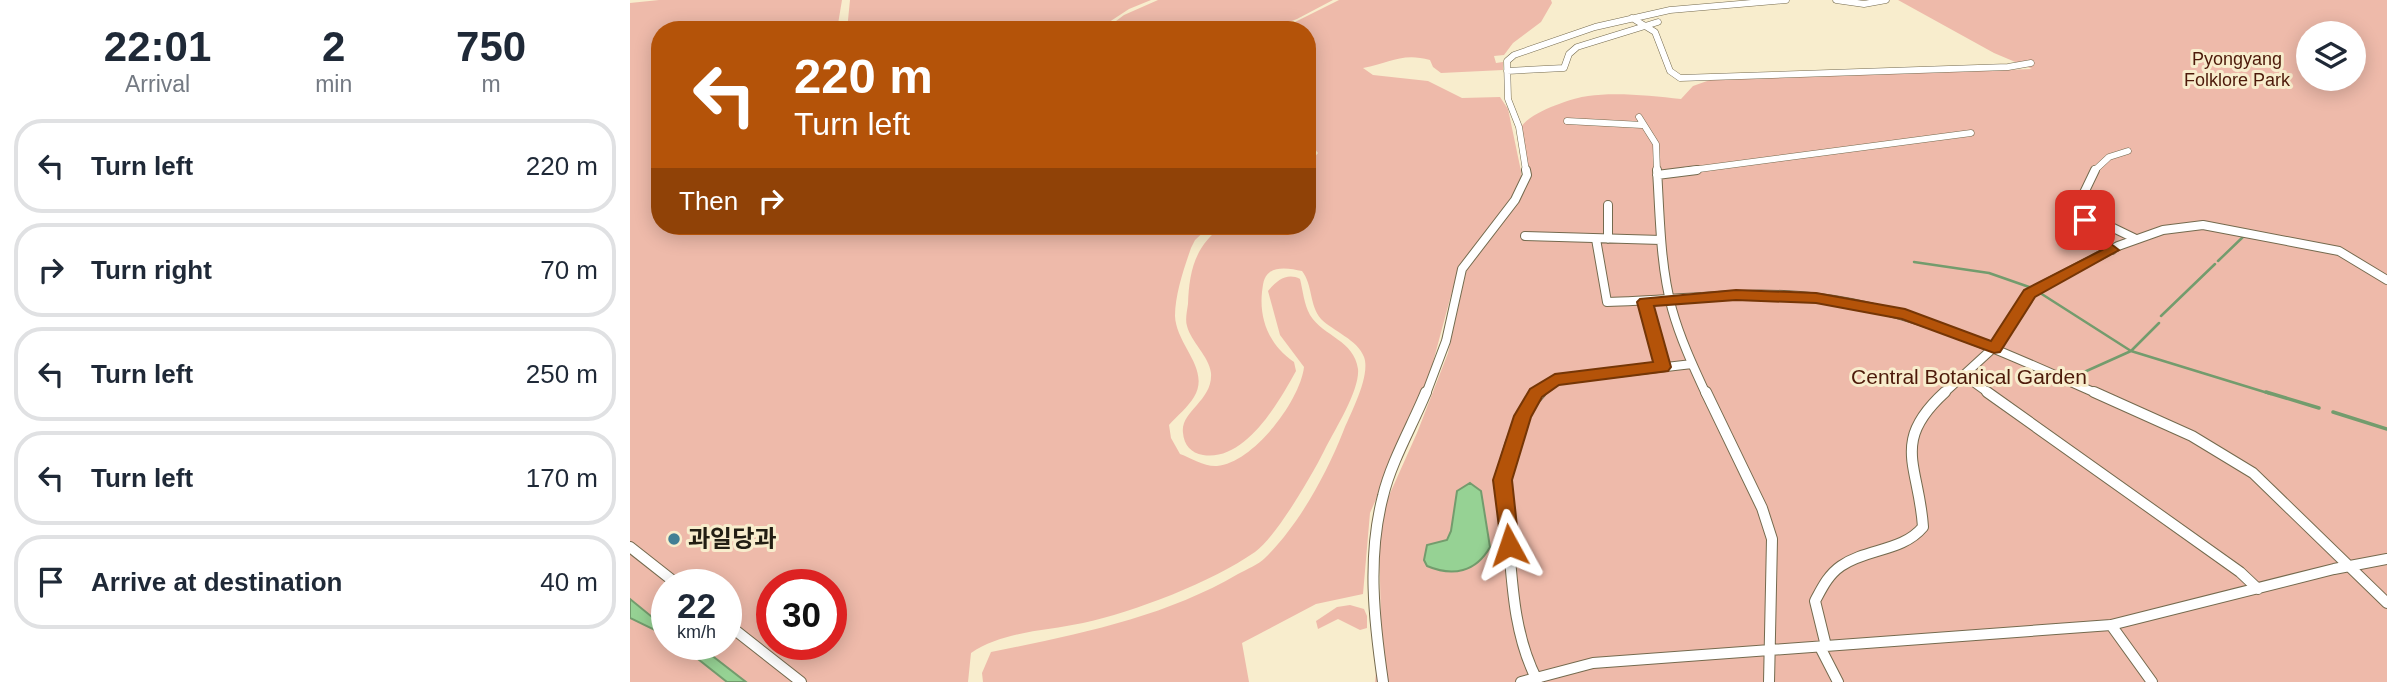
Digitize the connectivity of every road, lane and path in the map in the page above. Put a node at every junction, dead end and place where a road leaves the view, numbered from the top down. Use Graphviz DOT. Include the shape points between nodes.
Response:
graph roads {
  1 [pos="1783,0"];
  2 [pos="1836,0"];
  3 [pos="1886,0"];
  4 [pos="1632,18"];
  5 [pos="1658,22"];
  6 [pos="1645,26"];
  7 [pos="2031,63"];
  8 [pos="1507,71"];
  9 [pos="1567,121"];
  10 [pos="1971,134"];
  11 [pos="2128,151"];
  12 [pos="1657,176"];
  13 [pos="1608,205"];
  14 [pos="2085,220"];
  15 [pos="1525,236"];
  16 [pos="1596,239"];
  17 [pos="1608,239"];
  18 [pos="2136,239"];
  19 [pos="1661,240"];
  20 [pos="2112,250"];
  21 [pos="2387,280"];
  22 [pos="1669,299"];
  23 [pos="1645,302"];
  24 [pos="1994,348"];
  25 [pos="1692,364"];
  26 [pos="1663,367"];
  27 [pos="1965,376"];
  28 [pos="630,547"];
  29 [pos="2387,559"];
  30 [pos="2349,566"];
  31 [pos="658,569"];
  32 [pos="2258,589"];
  33 [pos="2387,603"];
  34 [pos="2111,625"];
  35 [pos="742,636"];
  36 [pos="1823,647"];
  37 [pos="1768,650"];
  38 [pos="1536,680"];
  39 [pos="801,682"];
  40 [pos="1383,682"];
  41 [pos="1521,682"];
  42 [pos="1769,682"];
  43 [pos="1838,682"];
  44 [pos="2152,682"];
  1 -- 4 [label="street" via="1675,9"];
  2 -- 3 [label="street" via="1858,4"];
  4 -- 6 [label="street"];
  4 -- 8 [label="street" via="1514,55 1507,61"];
  5 -- 6 [label="street"];
  6 -- 7 [label="street" via="1655,32 1670,71 1679,78"];
  6 -- 8 [label="street" via="1577,47 1564,68"];
  8 -- 40 [label="street" via="1508,99 1527,175 1515,200 1462,269 1437,367 1383,494 1374,545 1373,612"];
  9 -- 12 [label="street" via="1641,121 1656,144"];
  10 -- 12 [label="street"];
  11 -- 14 [label="street" via="2109,156 2094,169 2083,195 2091,207"];
  12 -- 19 [label="street"];
  13 -- 17 [label="street"];
  14 -- 18 [label="street"];
  14 -- 20 [label="street" via="2087,232"];
  15 -- 16 [label="street"];
  16 -- 17 [label="street"];
  16 -- 23 [label="street" via="1607,302"];
  17 -- 19 [label="street"];
  18 -- 20 [label="street"];
  18 -- 21 [label="street" via="2178,225 2203,225 2339,251"];
  19 -- 22 [label="street"];
  20 -- 24 [label="street" via="2029,294"];
  22 -- 23 [label="street"];
  22 -- 24 [label="street" via="1816,298 1905,314"];
  22 -- 25 [label="street"];
  23 -- 26 [label="street"];
  24 -- 27 [label="street"];
  24 -- 30 [label="street" via="2152,417 2234,459"];
  25 -- 26 [label="street"];
  25 -- 37 [label="street" via="1762,508 1772,539"];
  26 -- 38 [label="street" via="1555,380 1536,393 1522,416 1502,480 1522,641"];
  27 -- 32 [label="street"];
  27 -- 36 [label="street" via="1920,417 1912,433 1921,532 1839,565 1815,601"];
  28 -- 31 [label="street"];
  29 -- 30 [label="street"];
  30 -- 32 [label="street"];
  30 -- 33 [label="street"];
  32 -- 34 [label="street"];
  34 -- 36 [label="street"];
  34 -- 44 [label="street"];
  35 -- 39 [label="street"];
  36 -- 37 [label="street"];
  36 -- 43 [label="street"];
  37 -- 38 [label="street" via="1593,663"];
  37 -- 42 [label="street"];
  38 -- 41 [label="street"];
}
